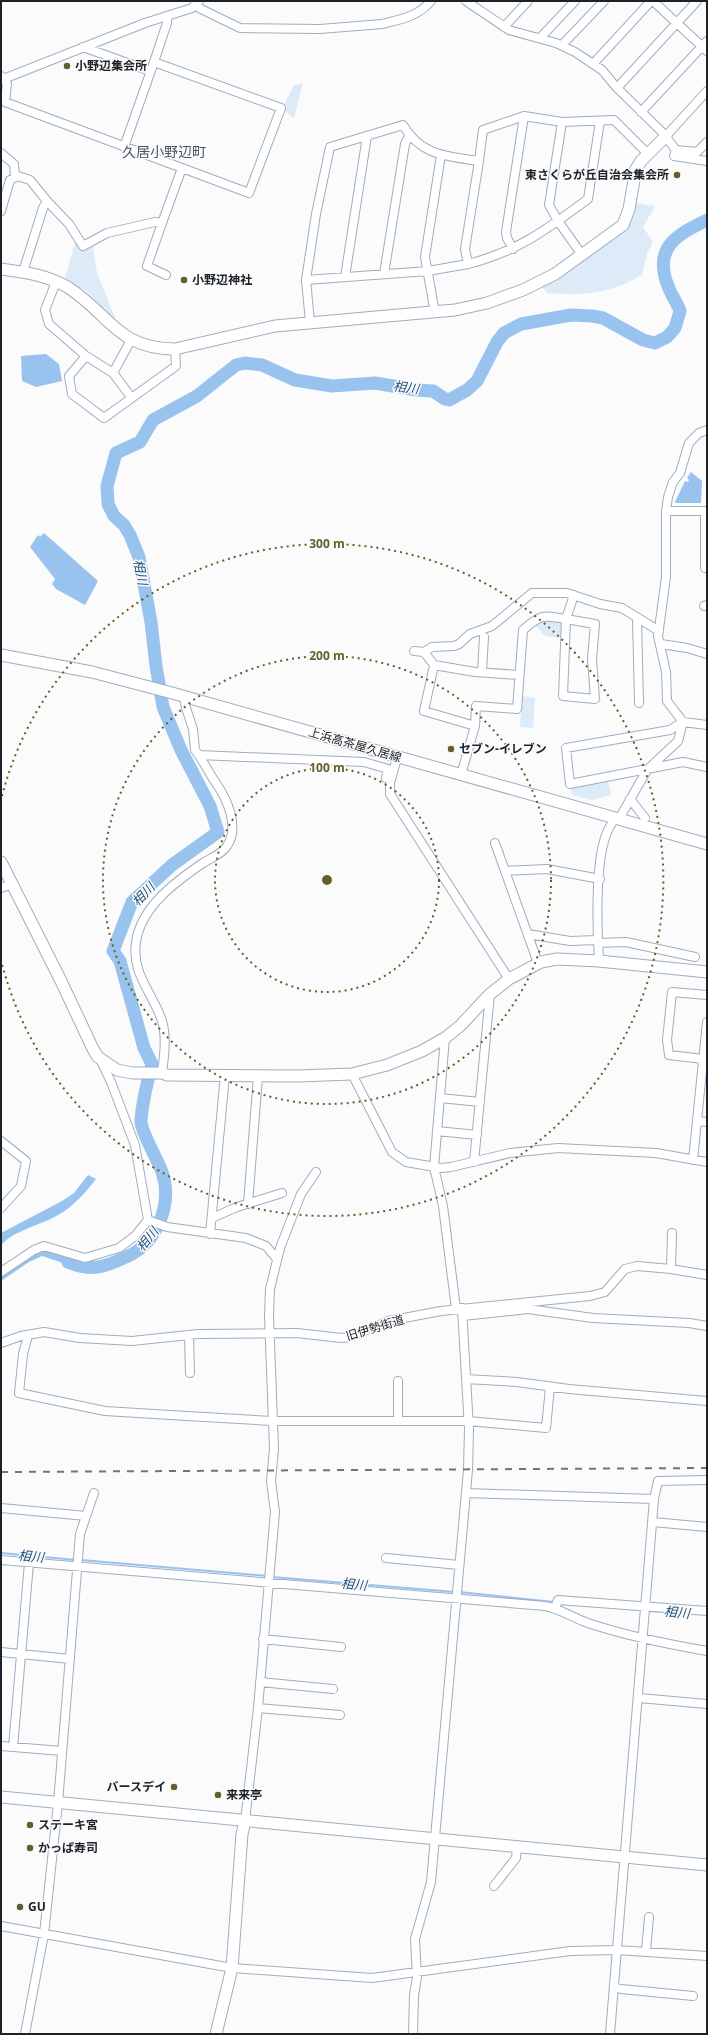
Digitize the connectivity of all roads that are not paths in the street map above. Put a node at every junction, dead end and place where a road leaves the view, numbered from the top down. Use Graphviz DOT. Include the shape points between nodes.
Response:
graph roads {
  1 [pos="431,1"];
  2 [pos="466,1"];
  3 [pos="528,1"];
  4 [pos="575,1"];
  5 [pos="604,1"];
  6 [pos="652,1"];
  7 [pos="698,1"];
  8 [pos="197,2"];
  9 [pos="477,4"];
  10 [pos="167,16"];
  11 [pos="677,23"];
  12 [pos="504,27"];
  13 [pos="540,38"];
  14 [pos="562,46"];
  15 [pos="705,46"];
  16 [pos="83,47"];
  17 [pos="154,62"];
  18 [pos="593,64"];
  19 [pos="150,71"];
  20 [pos="2,78"];
  21 [pos="617,88"];
  22 [pos="707,91"];
  23 [pos="642,112"];
  24 [pos="524,116"];
  25 [pos="600,121"];
  26 [pos="562,122"];
  27 [pos="367,136"];
  28 [pos="409,136"];
  29 [pos="666,136"];
  30 [pos="707,142"];
  31 [pos="124,147"];
  32 [pos="676,150"];
  33 [pos="1,153"];
  34 [pos="648,154"];
  35 [pos="441,155"];
  36 [pos="479,161"];
  37 [pos="707,161"];
  38 [pos="182,168"];
  39 [pos="15,177"];
  40 [pos="46,201"];
  41 [pos="1,211"];
  42 [pos="558,221"];
  43 [pos="162,223"];
  44 [pos="513,249"];
  45 [pos="582,256"];
  46 [pos="468,264"];
  47 [pos="1,268"];
  48 [pos="428,271"];
  49 [pos="23,272"];
  50 [pos="384,274"];
  51 [pos="166,275"];
  52 [pos="345,277"];
  53 [pos="306,280"];
  54 [pos="56,282"];
  55 [pos="435,312"];
  56 [pos="310,322"];
  57 [pos="131,340"];
  58 [pos="175,349"];
  59 [pos="86,356"];
  60 [pos="113,373"];
  61 [pos="131,397"];
  62 [pos="707,430"];
  63 [pos="666,511"];
  64 [pos="706,526"];
  65 [pos="707,567"];
  66 [pos="574,595"];
  67 [pos="637,618"];
  68 [pos="566,619"];
  69 [pos="659,631"];
  70 [pos="484,637"];
  71 [pos="660,644"];
  72 [pos="414,651"];
  73 [pos="424,652"];
  74 [pos="707,654"];
  75 [pos="1,655"];
  76 [pos="434,665"];
  77 [pos="482,672"];
  78 [pos="519,675"];
  79 [pos="184,696"];
  80 [pos="639,703"];
  81 [pos="683,722"];
  82 [pos="707,725"];
  83 [pos="475,726"];
  84 [pos="199,755"];
  85 [pos="397,758"];
  86 [pos="707,767"];
  87 [pos="647,770"];
  88 [pos="462,776"];
  89 [pos="390,794"];
  90 [pos="630,799"];
  91 [pos="644,818"];
  92 [pos="617,819"];
  93 [pos="495,843"];
  94 [pos="707,844"];
  95 [pos="1,862"];
  96 [pos="505,871"];
  97 [pos="600,879"];
  98 [pos="6,886"];
  99 [pos="528,934"];
  100 [pos="598,941"];
  101 [pos="695,957"];
  102 [pos="599,961"];
  103 [pos="538,963"];
  104 [pos="707,972"];
  105 [pos="509,979"];
  106 [pos="490,994"];
  107 [pos="707,994"];
  108 [pos="707,1022"];
  109 [pos="445,1038"];
  110 [pos="98,1057"];
  111 [pos="705,1057"];
  112 [pos="161,1073"];
  113 [pos="352,1074"];
  114 [pos="225,1076"];
  115 [pos="258,1076"];
  116 [pos="704,1080"];
  117 [pos="440,1098"];
  118 [pos="480,1102"];
  119 [pos="697,1121"];
  120 [pos="707,1122"];
  121 [pos="437,1131"];
  122 [pos="477,1135"];
  123 [pos="1,1141"];
  124 [pos="693,1160"];
  125 [pos="474,1162"];
  126 [pos="707,1162"];
  127 [pos="434,1167"];
  128 [pos="316,1172"];
  129 [pos="282,1193"];
  130 [pos="248,1204"];
  131 [pos="1,1208"];
  132 [pos="212,1218"];
  133 [pos="148,1220"];
  134 [pos="672,1233"];
  135 [pos="210,1234"];
  136 [pos="277,1259"];
  137 [pos="671,1269"];
  138 [pos="1,1272"];
  139 [pos="707,1275"];
  140 [pos="460,1311"];
  141 [pos="707,1326"];
  142 [pos="270,1334"];
  143 [pos="28,1335"];
  144 [pos="189,1335"];
  145 [pos="1,1343"];
  146 [pos="190,1373"];
  147 [pos="466,1379"];
  148 [pos="398,1381"];
  149 [pos="550,1387"];
  150 [pos="707,1401"];
  151 [pos="468,1420"];
  152 [pos="398,1421"];
  153 [pos="272,1422"];
  154 [pos="707,1480"];
  155 [pos="94,1493"];
  156 [pos="466,1494"];
  157 [pos="654,1499"];
  158 [pos="1,1508"];
  159 [pos="86,1516"];
  160 [pos="653,1522"];
  161 [pos="707,1527"];
  162 [pos="386,1558"];
  163 [pos="1,1560"];
  164 [pos="78,1562"];
  165 [pos="29,1563"];
  166 [pos="459,1565"];
  167 [pos="268,1578"];
  168 [pos="457,1594"];
  169 [pos="556,1604"];
  170 [pos="646,1610"];
  171 [pos="707,1611"];
  172 [pos="263,1639"];
  173 [pos="644,1639"];
  174 [pos="341,1646"];
  175 [pos="1,1652"];
  176 [pos="707,1652"];
  177 [pos="21,1654"];
  178 [pos="70,1659"];
  179 [pos="260,1682"];
  180 [pos="333,1689"];
  181 [pos="639,1698"];
  182 [pos="707,1704"];
  183 [pos="258,1708"];
  184 [pos="340,1715"];
  185 [pos="1,1746"];
  186 [pos="13,1747"];
  187 [pos="62,1751"];
  188 [pos="1,1798"];
  189 [pos="58,1803"];
  190 [pos="245,1821"];
  191 [pos="435,1839"];
  192 [pos="517,1847"];
  193 [pos="625,1858"];
  194 [pos="707,1865"];
  195 [pos="494,1886"];
  196 [pos="649,1917"];
  197 [pos="1,1926"];
  198 [pos="44,1934"];
  199 [pos="617,1950"];
  200 [pos="646,1951"];
  201 [pos="707,1956"];
  202 [pos="232,1968"];
  203 [pos="416,1973"];
  204 [pos="614,1987"];
  205 [pos="693,1996"];
  206 [pos="26,2034"];
  207 [pos="216,2034"];
  208 [pos="413,2034"];
  209 [pos="610,2034"];
  1 -- 8 [label="street" via="417,14 382,24 299,29 240,28 199,8"];
  2 -- 9 [label="street"];
  3 -- 12 [label="street"];
  4 -- 13 [label="street"];
  5 -- 14 [label="street"];
  6 -- 11 [label="street"];
  6 -- 18 [label="street"];
  7 -- 11 [label="street"];
  8 -- 10 [label="street" via="192,8"];
  9 -- 12 [label="street"];
  10 -- 16 [label="street"];
  10 -- 17 [label="street"];
  11 -- 15 [label="street"];
  11 -- 21 [label="street"];
  12 -- 13 [label="street"];
  13 -- 14 [label="street"];
  14 -- 18 [label="street"];
  15 -- 23 [label="street"];
  16 -- 19 [label="street"];
  16 -- 20 [label="street"];
  17 -- 19 [label="street"];
  17 -- 38 [label="street" via="281,108 249,193"];
  18 -- 21 [label="street" via="607,75"];
  19 -- 31 [label="street"];
  20 -- 31 [label="street" via="6,84 5,102"];
  21 -- 23 [label="street"];
  22 -- 29 [label="street"];
  23 -- 29 [label="street"];
  24 -- 26 [label="street"];
  24 -- 36 [label="street" via="483,130"];
  24 -- 44 [label="street" via="506,232"];
  25 -- 26 [label="street"];
  25 -- 34 [label="street" via="614,120"];
  25 -- 42 [label="street" via="588,199"];
  26 -- 42 [label="street" via="549,205"];
  27 -- 28 [label="street" via="403,125"];
  27 -- 52 [label="street"];
  27 -- 53 [label="street" via="330,147"];
  28 -- 35 [label="street" via="425,149"];
  28 -- 50 [label="street" via="404,144"];
  29 -- 32 [label="street"];
  29 -- 34 [label="street"];
  30 -- 32 [label="street" via="697,152"];
  31 -- 38 [label="street"];
  32 -- 37 [label="street" via="674,156"];
  33 -- 39 [label="street" via="14,164"];
  34 -- 45 [label="street" via="636,169 629,210 623,225"];
  35 -- 36 [label="street"];
  35 -- 48 [label="street" via="425,257"];
  36 -- 46 [label="street" via="465,249"];
  38 -- 43 [label="street"];
  39 -- 40 [label="street" via="30,180"];
  39 -- 41 [label="street" via="10,180"];
  40 -- 43 [label="street" via="69,224 83,246 107,233 154,222"];
  40 -- 49 [label="street"];
  42 -- 44 [label="street"];
  42 -- 45 [label="street"];
  43 -- 51 [label="street" via="148,266"];
  44 -- 46 [label="street"];
  45 -- 55 [label="street" via="545,280 512,295 474,306"];
  46 -- 48 [label="street"];
  47 -- 49 [label="street"];
  48 -- 50 [label="street"];
  48 -- 55 [label="street"];
  49 -- 54 [label="street"];
  50 -- 52 [label="street"];
  52 -- 53 [label="street"];
  53 -- 56 [label="street"];
  54 -- 57 [label="street" via="75,293"];
  54 -- 59 [label="street" via="45,310 49,324"];
  55 -- 56 [label="street"];
  56 -- 58 [label="street" via="275,326"];
  57 -- 58 [label="street" via="154,347"];
  57 -- 60 [label="street"];
  58 -- 61 [label="street" via="176,366"];
  59 -- 60 [label="street"];
  59 -- 61 [label="street" via="69,376 72,394 104,418"];
  60 -- 61 [label="street"];
  62 -- 63 [label="street" via="699,433 689,443 680,472 673,482"];
  63 -- 64 [label="street" via="705,511"];
  63 -- 69 [label="street" via="666,577"];
  64 -- 65 [label="street" via="705,568"];
  66 -- 67 [label="street" via="622,608"];
  66 -- 68 [label="street"];
  66 -- 73 [label="street" via="563,592 530,594 492,626 470,634 454,646 432,647"];
  67 -- 69 [label="street"];
  67 -- 80 [label="street"];
  68 -- 68 [label="street" via="595,624 592,659 595,699 563,696"];
  68 -- 78 [label="street" via="537,617 523,630"];
  69 -- 71 [label="street"];
  70 -- 77 [label="street"];
  71 -- 74 [label="street"];
  71 -- 81 [label="street" via="666,672 667,700"];
  72 -- 73 [label="street"];
  73 -- 76 [label="street"];
  75 -- 79 [label="street, 上浜高茶屋久居線" via="57,664"];
  76 -- 77 [label="street"];
  76 -- 83 [label="street" via="424,711"];
  77 -- 78 [label="street"];
  78 -- 83 [label="street" via="517,709 476,706"];
  79 -- 84 [label="street" via="193,729 195,750"];
  79 -- 85 [label="street, 上浜高茶屋久居線"];
  81 -- 82 [label="street"];
  81 -- 87 [label="street" via="678,741"];
  81 -- 87 [label="street" via="670,730 566,748 570,784"];
  83 -- 88 [label="street"];
  84 -- 89 [label="street" via="364,762 388,769 384,794"];
  84 -- 112 [label="street" via="226,801 233,829 226,848 162,896 148,911 138,933 134,954 135,965 159,1012 164,1028"];
  85 -- 88 [label="street, 上浜高茶屋久居線"];
  85 -- 89 [label="street" via="390,783"];
  86 -- 87 [label="street" via="683,762"];
  87 -- 90 [label="street"];
  88 -- 92 [label="street, 上浜高茶屋久居線"];
  89 -- 105 [label="street"];
  90 -- 91 [label="street"];
  90 -- 92 [label="street"];
  92 -- 94 [label="street, 上浜高茶屋久居線"];
  92 -- 97 [label="street" via="604,841"];
  93 -- 96 [label="street"];
  95 -- 98 [label="street"];
  96 -- 97 [label="street" via="547,869"];
  96 -- 99 [label="street"];
  97 -- 100 [label="street"];
  98 -- 110 [label="street"];
  99 -- 100 [label="street"];
  99 -- 103 [label="street"];
  100 -- 101 [label="street" via="626,942"];
  100 -- 102 [label="street"];
  102 -- 103 [label="street" via="557,959"];
  102 -- 104 [label="street"];
  103 -- 105 [label="street"];
  105 -- 106 [label="street"];
  106 -- 109 [label="street"];
  106 -- 118 [label="street"];
  107 -- 111 [label="street" via="672,992 667,1040 669,1055"];
  108 -- 111 [label="street"];
  109 -- 113 [label="street" via="407,1057"];
  109 -- 117 [label="street"];
  110 -- 112 [label="street" via="117,1070"];
  110 -- 133 [label="street" via="111,1082 133,1140"];
  111 -- 116 [label="street"];
  112 -- 114 [label="street" via="167,1076"];
  113 -- 115 [label="street"];
  113 -- 127 [label="street" via="392,1152 406,1162"];
  114 -- 115 [label="street"];
  114 -- 132 [label="street"];
  115 -- 130 [label="street"];
  116 -- 119 [label="street"];
  117 -- 118 [label="street"];
  117 -- 121 [label="street"];
  118 -- 122 [label="street"];
  119 -- 120 [label="street"];
  119 -- 124 [label="street"];
  121 -- 122 [label="street"];
  121 -- 127 [label="street"];
  122 -- 125 [label="street"];
  123 -- 131 [label="street" via="26,1161 20,1186"];
  124 -- 125 [label="street" via="656,1154 558,1148 510,1153"];
  124 -- 126 [label="street"];
  125 -- 127 [label="street" via="451,1167"];
  127 -- 140 [label="street"];
  128 -- 136 [label="street" via="301,1194"];
  129 -- 130 [label="street"];
  130 -- 132 [label="street"];
  132 -- 135 [label="street"];
  133 -- 135 [label="street" via="166,1227"];
  133 -- 138 [label="street" via="135,1236 119,1248 85,1258 44,1246"];
  134 -- 137 [label="street"];
  135 -- 136 [label="street" via="253,1240 266,1246"];
  136 -- 142 [label="street" via="270,1289"];
  137 -- 139 [label="street"];
  137 -- 140 [label="street" via="637,1266 625,1269 605,1292 590,1296"];
  140 -- 141 [label="street" via="528,1309 594,1318"];
  140 -- 142 [label="street, 旧伊勢街道" via="388,1321 342,1338 297,1333"];
  140 -- 147 [label="street"];
  142 -- 144 [label="street, 旧伊勢街道"];
  142 -- 153 [label="street"];
  143 -- 144 [label="street, 旧伊勢街道" via="44,1332 80,1338 132,1340"];
  143 -- 145 [label="street, 旧伊勢街道"];
  143 -- 153 [label="street" via="23,1354 19,1393 105,1411"];
  144 -- 146 [label="street"];
  147 -- 149 [label="street"];
  147 -- 151 [label="street"];
  148 -- 152 [label="street"];
  149 -- 150 [label="street"];
  149 -- 151 [label="street" via="546,1428"];
  151 -- 152 [label="street"];
  151 -- 156 [label="street"];
  152 -- 153 [label="street"];
  153 -- 167 [label="street" via="274,1449 271,1481 275,1512"];
  154 -- 157 [label="street" via="658,1481"];
  155 -- 159 [label="street"];
  156 -- 157 [label="street"];
  156 -- 166 [label="street"];
  157 -- 160 [label="street"];
  158 -- 159 [label="street"];
  159 -- 164 [label="street" via="80,1534"];
  160 -- 161 [label="street"];
  160 -- 170 [label="street"];
  162 -- 166 [label="street"];
  163 -- 165 [label="street"];
  164 -- 165 [label="street"];
  164 -- 167 [label="street"];
  164 -- 178 [label="street"];
  165 -- 177 [label="street"];
  166 -- 168 [label="street"];
  167 -- 168 [label="street"];
  167 -- 172 [label="street"];
  168 -- 169 [label="street"];
  168 -- 191 [label="street"];
  169 -- 170 [label="street"];
  169 -- 173 [label="street" via="586,1623"];
  170 -- 171 [label="street"];
  170 -- 173 [label="street"];
  172 -- 174 [label="street"];
  172 -- 179 [label="street"];
  173 -- 176 [label="street"];
  173 -- 181 [label="street"];
  175 -- 177 [label="street"];
  177 -- 178 [label="street"];
  177 -- 186 [label="street"];
  178 -- 187 [label="street"];
  179 -- 180 [label="street"];
  179 -- 183 [label="street"];
  181 -- 182 [label="street"];
  181 -- 193 [label="street"];
  183 -- 184 [label="street"];
  183 -- 190 [label="street"];
  185 -- 186 [label="street"];
  186 -- 187 [label="street"];
  187 -- 189 [label="street"];
  188 -- 189 [label="street"];
  189 -- 190 [label="street"];
  189 -- 198 [label="street"];
  190 -- 191 [label="street"];
  190 -- 202 [label="street"];
  191 -- 192 [label="street"];
  191 -- 203 [label="street" via="431,1882 415,1939"];
  192 -- 193 [label="street"];
  192 -- 195 [label="street" via="516,1858"];
  193 -- 194 [label="street"];
  193 -- 199 [label="street"];
  196 -- 200 [label="street"];
  197 -- 198 [label="street"];
  198 -- 202 [label="street"];
  198 -- 206 [label="street"];
  199 -- 200 [label="street"];
  199 -- 203 [label="street" via="545,1954"];
  199 -- 204 [label="street"];
  200 -- 201 [label="street"];
  202 -- 203 [label="street" via="372,1978"];
  202 -- 207 [label="street"];
  203 -- 208 [label="street"];
  204 -- 205 [label="street"];
  204 -- 209 [label="street"];
}
